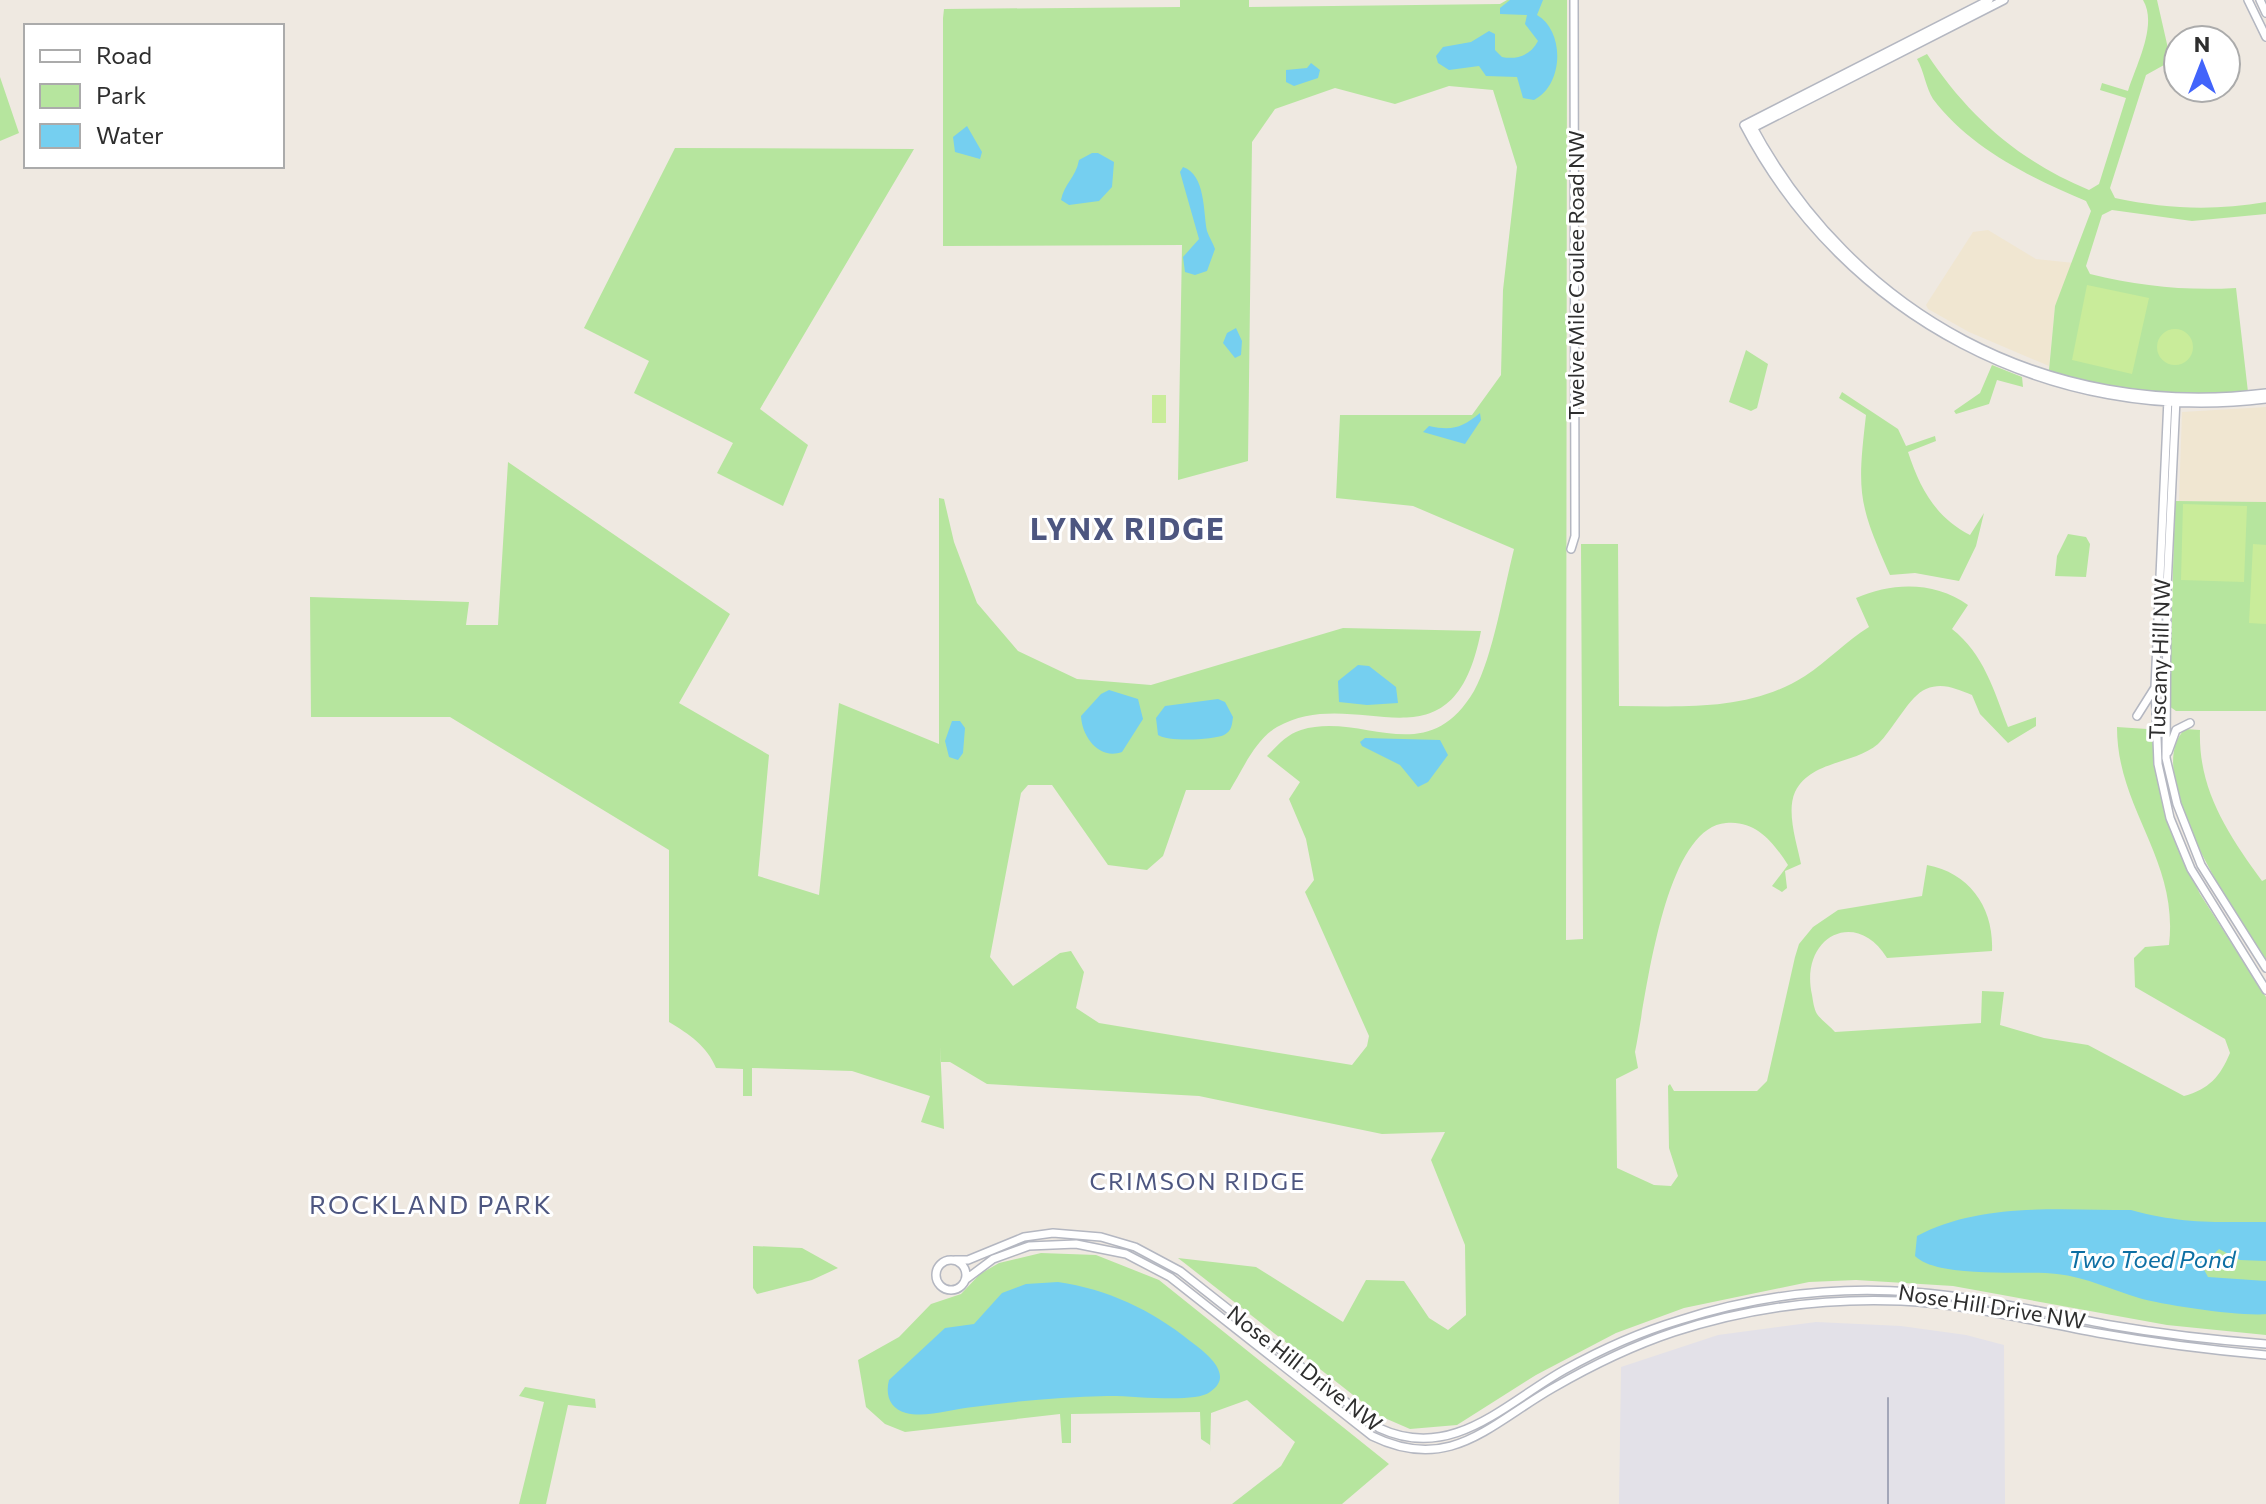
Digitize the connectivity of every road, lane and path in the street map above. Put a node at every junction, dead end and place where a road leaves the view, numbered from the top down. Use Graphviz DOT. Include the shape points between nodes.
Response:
graph roads {
  1 [pos="1574,0"];
  2 [pos="1989,0"];
  3 [pos="2004,0"];
  4 [pos="2248,0"];
  5 [pos="2260,0"];
  6 [pos="2266,13"];
  7 [pos="2266,37"];
  8 [pos="1749,127"];
  9 [pos="2266,393"];
  10 [pos="2266,399"];
  11 [pos="2172,400"];
  12 [pos="1571,549"];
  13 [pos="2155,687"];
  14 [pos="2137,716"];
  15 [pos="2190,723"];
  16 [pos="2166,758"];
  17 [pos="2266,968"];
  18 [pos="2266,990"];
  19 [pos="1153,1254"];
  20 [pos="955,1260"];
  21 [pos="1148,1264"];
  22 [pos="965,1280"];
  23 [pos="2266,1344"];
  24 [pos="2266,1355"];
  1 -- 12 [label="street, Twelve Mile Coulee Road NW"];
  2 -- 8 [label="street"];
  3 -- 8 [label="street"];
  4 -- 7 [label="street"];
  5 -- 6 [label="street"];
  8 -- 11 [label="street" via="1785,191 1824,240 1917,319 2034,377 2107,395"];
  9 -- 11 [label="street"];
  10 -- 11 [label="street"];
  11 -- 13 [label="street, Tuscany Hill NW"];
  11 -- 16 [label="street, Tuscany Hill NW"];
  13 -- 14 [label="street"];
  13 -- 18 [label="street, Tuscany Hill NW" via="2158,764 2179,843 2202,890"];
  15 -- 16 [label="street" via="2176,730"];
  16 -- 17 [label="street, Tuscany Hill NW" via="2201,865"];
  19 -- 20 [label="street, Nose Hill Drive NW" via="1101,1237 1053,1233"];
  19 -- 21 [label="street"];
  19 -- 23 [label="street, Nose Hill Drive NW" via="1379,1428 1416,1440 1464,1432 1564,1370 1651,1330 1723,1308 1803,1294 1939,1294 2168,1334"];
  20 -- 22 [label="street"];
  20 -- 22 [label="street" via="938,1267 939,1283 953,1289"];
  21 -- 22 [label="street, Nose Hill Drive NW" via="1106,1249 1055,1244 1001,1255"];
  21 -- 24 [label="street, Nose Hill Drive NW" via="1372,1436 1423,1450 1475,1438 1551,1389 1645,1343 1731,1316 1811,1303 1931,1303 2131,1339"];
}
